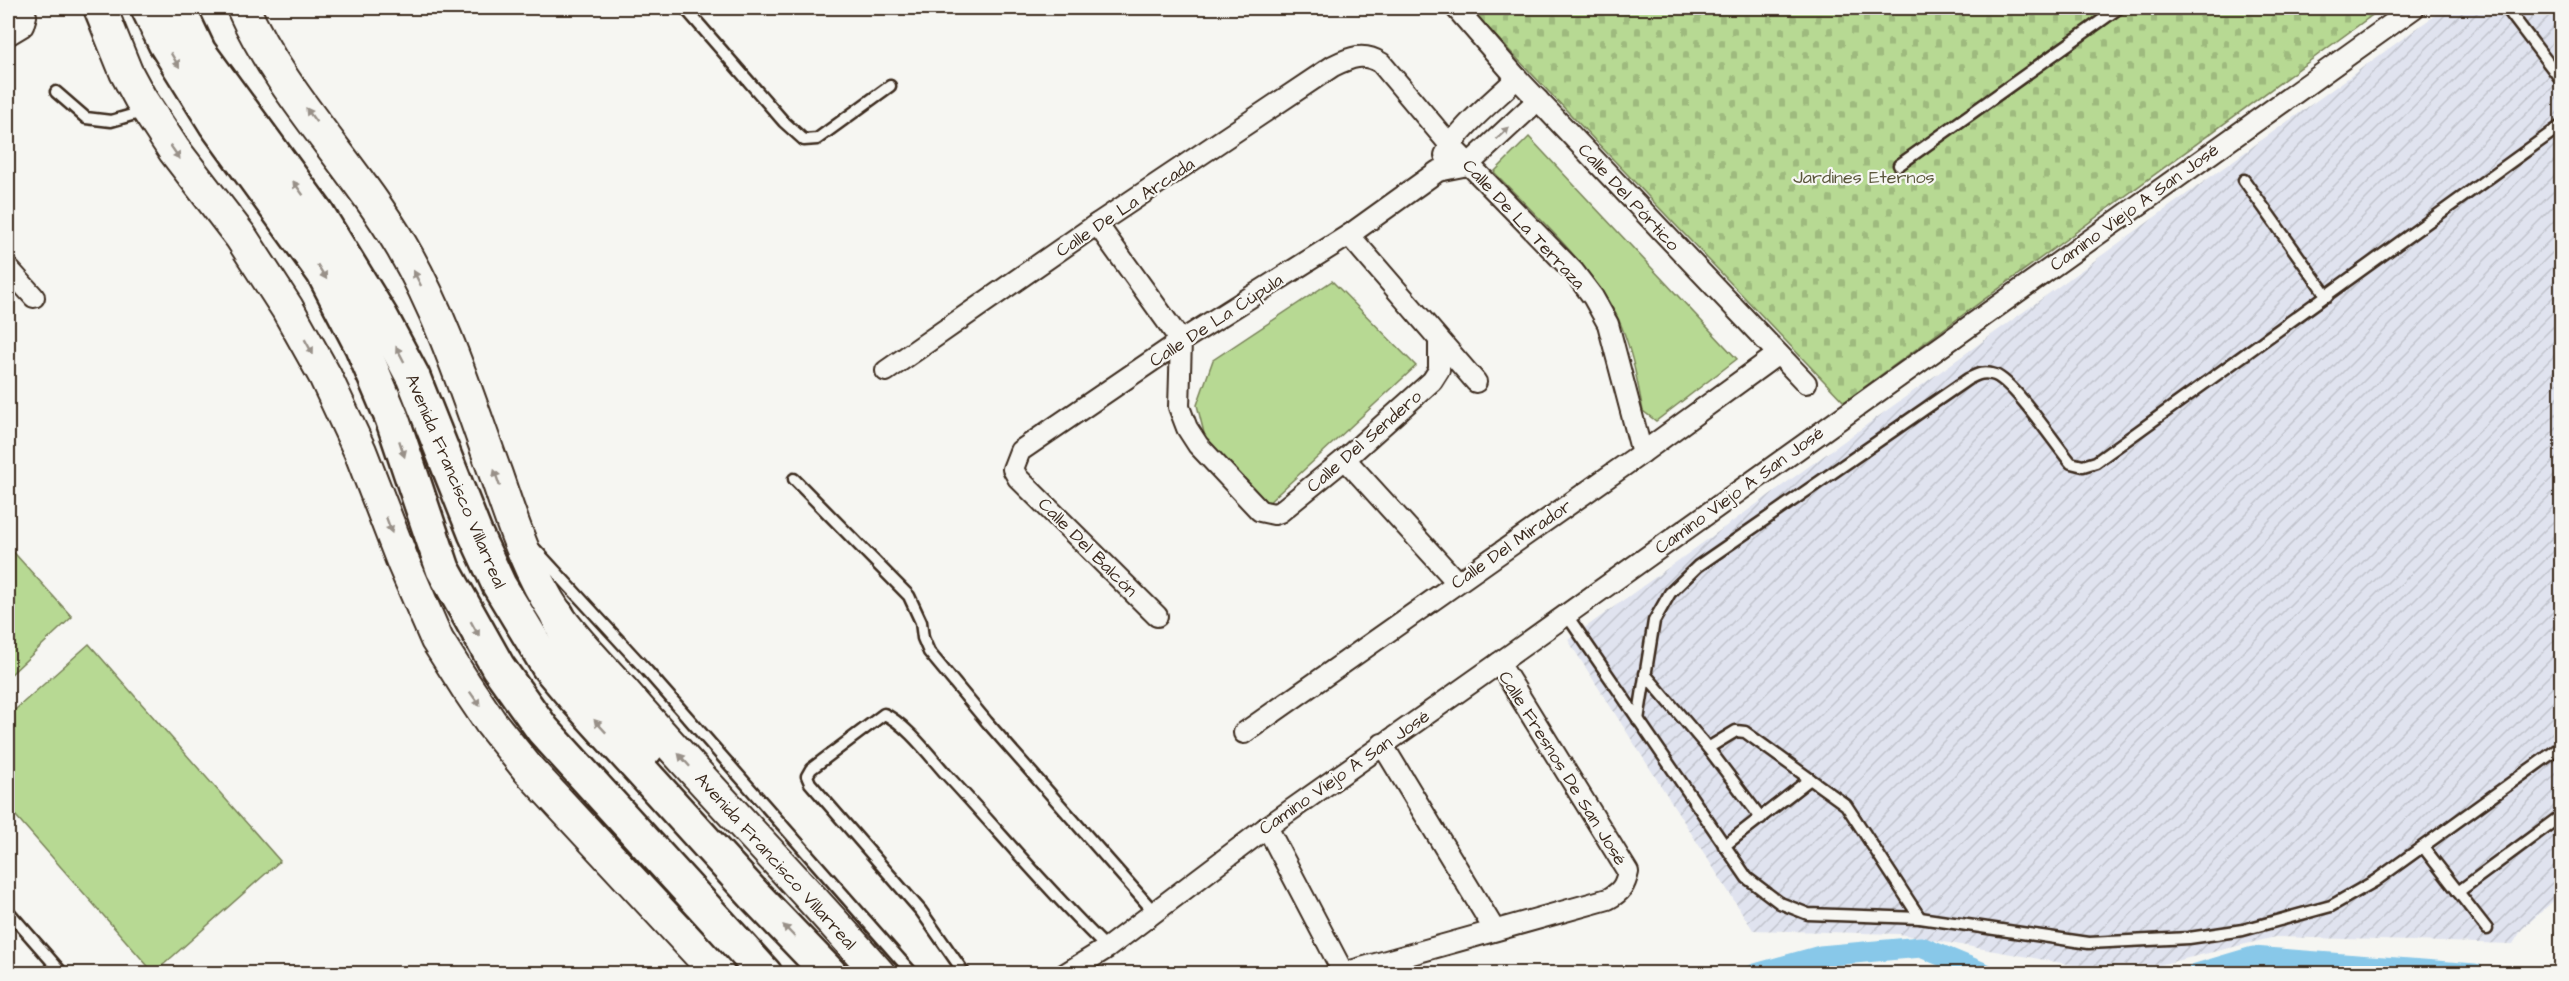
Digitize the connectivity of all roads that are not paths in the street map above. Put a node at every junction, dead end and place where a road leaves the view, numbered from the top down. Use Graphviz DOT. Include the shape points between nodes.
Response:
graph roads {
  1 [pos="21,8"];
  2 [pos="100,8"];
  3 [pos="148,8"];
  4 [pos="178,8"];
  5 [pos="243,8"];
  6 [pos="685,8"];
  7 [pos="1456,8"];
  8 [pos="2119,8"];
  9 [pos="2414,8"];
  10 [pos="2508,10"];
  11 [pos="8,35"];
  12 [pos="1370,56"];
  13 [pos="1517,78"];
  14 [pos="2562,81"];
  15 [pos="891,86"];
  16 [pos="56,92"];
  17 [pos="1538,100"];
  18 [pos="148,110"];
  19 [pos="2562,125"];
  20 [pos="1450,145"];
  21 [pos="1468,165"];
  22 [pos="1899,165"];
  23 [pos="1438,171"];
  24 [pos="2244,180"];
  25 [pos="1097,224"];
  26 [pos="1349,235"];
  27 [pos="8,268"];
  28 [pos="2327,296"];
  29 [pos="34,297"];
  30 [pos="1181,341"];
  31 [pos="1439,342"];
  32 [pos="1778,354"];
  33 [pos="886,371"];
  34 [pos="1476,382"];
  35 [pos="1806,383"];
  36 [pos="1642,453"];
  37 [pos="1345,459"];
  38 [pos="794,478"];
  39 [pos="1018,478"];
  40 [pos="513,524"];
  41 [pos="1457,582"];
  42 [pos="1566,614"];
  43 [pos="557,615"];
  44 [pos="1157,616"];
  45 [pos="1499,663"];
  46 [pos="1645,674"];
  47 [pos="1638,720"];
  48 [pos="1244,733"];
  49 [pos="1382,744"];
  50 [pos="2562,746"];
  51 [pos="1708,748"];
  52 [pos="1810,779"];
  53 [pos="2562,815"];
  54 [pos="1761,818"];
  55 [pos="1267,826"];
  56 [pos="1724,846"];
  57 [pos="2424,848"];
  58 [pos="2457,892"];
  59 [pos="756,897"];
  60 [pos="8,911"];
  61 [pos="1155,913"];
  62 [pos="1920,918"];
  63 [pos="1494,929"];
  64 [pos="2487,929"];
  65 [pos="1107,948"];
  66 [pos="1343,973"];
  67 [pos="63,974"];
  68 [pos="718,974"];
  69 [pos="765,974"];
  70 [pos="830,974"];
  71 [pos="879,974"];
  72 [pos="913,974"];
  73 [pos="965,974"];
  74 [pos="1065,974"];
  1 -- 11 [label="street" via="26,16 22,26"];
  2 -- 18 [label="main road" via="126,72"];
  3 -- 69 [label="highway, Avenida Francisco Villarreal, one-way" via="215,123 328,282 362,347 392,418 443,569 498,668 550,738"];
  59 -- 4 [label="highway, Avenida Francisco Villarreal, one-way" via="574,698 535,646 499,585 413,377 381,316 317,213 199,52"];
  40 -- 5 [label="main road, Avenida Francisco Villarreal, one-way" via="442,327 402,247 275,65"];
  6 -- 15 [label="lane" via="804,140 817,139"];
  7 -- 13 [label="street, Calle Del Pórtico"];
  8 -- 22 [label="lane"];
  9 -- 42 [label="street, Camino Viejo A San José"];
  10 -- 14 [label="lane"];
  12 -- 20 [label="street, Calle De La Terraza"];
  12 -- 25 [label="street, Calle De La Arcada" via="1357,56 1333,66"];
  13 -- 17 [label="street, Calle Del Pórtico"];
  13 -- 20 [label="street, Calle De La Cúpula"];
  16 -- 18 [label="lane" via="86,118 111,121"];
  21 -- 17 [label="street, one-way"];
  17 -- 32 [label="street, Calle Del Pórtico"];
  18 -- 68 [label="main road, one-way" via="242,237 325,376 437,640 466,686 528,768"];
  19 -- 28 [label="lane"];
  20 -- 21 [label="street, Calle De La Terraza"];
  20 -- 23 [label="street, Calle De La Cúpula"];
  21 -- 23 [label="street, Calle De La Cúpula"];
  21 -- 36 [label="street, Calle De La Terraza" via="1574,272 1593,297 1608,324"];
  23 -- 26 [label="street, Calle De La Cúpula"];
  24 -- 28 [label="lane"];
  25 -- 30 [label="street"];
  25 -- 33 [label="street, Calle De La Arcada"];
  26 -- 30 [label="street, Calle De La Cúpula"];
  26 -- 31 [label="street"];
  27 -- 29 [label="street"];
  28 -- 46 [label="lane" via="2110,454 2083,466 2071,464 2010,387 1996,376 1983,372 1968,379 1681,581 1654,621"];
  30 -- 37 [label="street, Calle Del Sendero" via="1179,407 1187,428 1260,511 1280,512"];
  30 -- 39 [label="street, Calle De La Cúpula" via="1028,444 1020,451 1013,469"];
  31 -- 34 [label="street"];
  31 -- 37 [label="street, Calle Del Sendero" via="1439,370 1432,381"];
  32 -- 35 [label="street, Calle Del Pórtico"];
  32 -- 36 [label="street, Calle Del Mirador"];
  36 -- 41 [label="street, Calle Del Mirador"];
  37 -- 41 [label="street"];
  38 -- 61 [label="lane" via="909,596 929,651"];
  39 -- 44 [label="street, Calle Del Balcón"];
  40 -- 43 [label="main road, Avenida Francisco Villarreal"];
  40 -- 72 [label="lane" via="663,688"];
  41 -- 48 [label="street, Calle Del Mirador"];
  42 -- 45 [label="street, Camino Viejo A San José"];
  42 -- 47 [label="lane"];
  43 -- 59 [label="highway" via="575,653"];
  71 -- 43 [label="main road, Avenida Francisco Villarreal, one-way"];
  45 -- 49 [label="street, Camino Viejo A San José"];
  45 -- 63 [label="street, Calle Fresnos De San José" via="1628,872 1626,884 1608,899"];
  46 -- 47 [label="lane"];
  46 -- 51 [label="lane"];
  47 -- 56 [label="lane"];
  49 -- 55 [label="street, Camino Viejo A San José"];
  49 -- 63 [label="street"];
  50 -- 57 [label="lane"];
  51 -- 52 [label="lane" via="1736,731 1745,732"];
  51 -- 54 [label="lane"];
  52 -- 54 [label="lane"];
  52 -- 62 [label="lane" via="1845,805"];
  53 -- 58 [label="lane"];
  54 -- 56 [label="lane"];
  55 -- 61 [label="street, Camino Viejo A San José"];
  55 -- 66 [label="street"];
  56 -- 62 [label="lane" via="1747,878 1764,893 1808,914"];
  57 -- 58 [label="lane"];
  57 -- 62 [label="lane" via="2331,906 2243,930 2189,938 2089,943"];
  58 -- 64 [label="lane"];
  70 -- 59 [label="highway, Avenida Francisco Villarreal, one-way"];
  60 -- 67 [label="lane"];
  61 -- 65 [label="street, Camino Viejo A San José"];
  63 -- 66 [label="street"];
  65 -- 73 [label="lane" via="926,751 884,714 807,776 921,911"];
  65 -- 74 [label="street, Camino Viejo A San José"];
}
